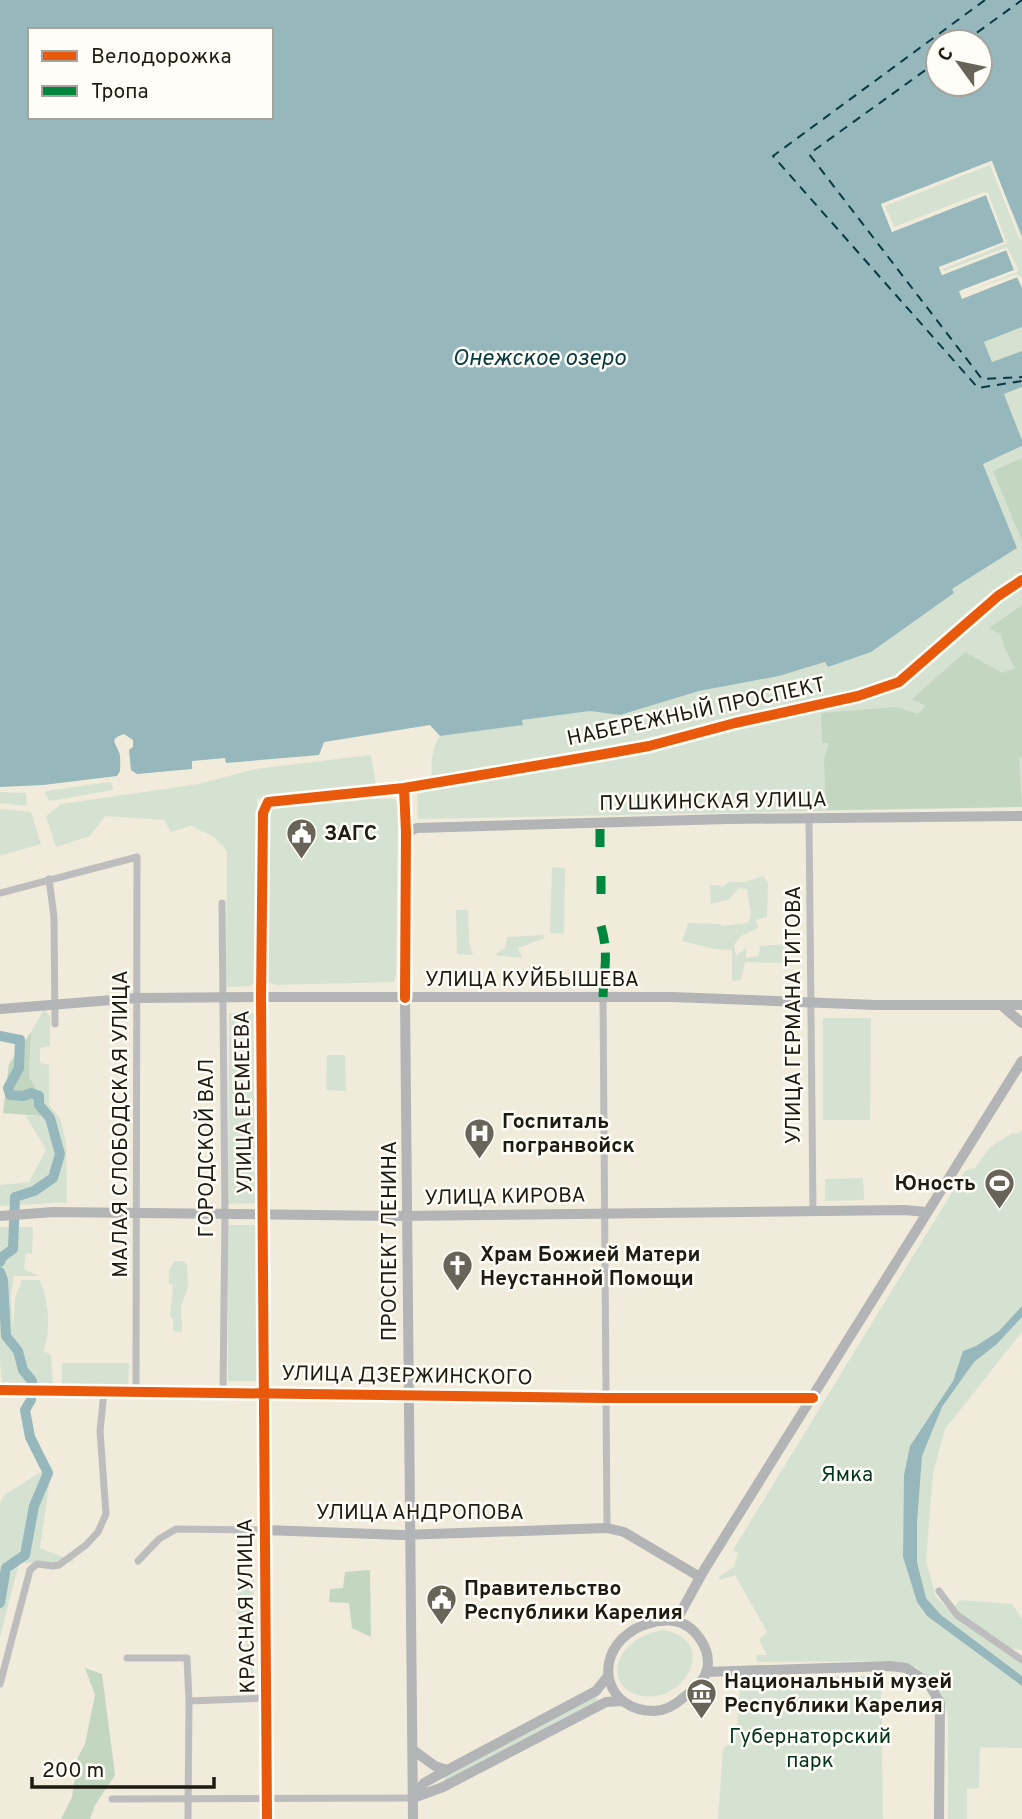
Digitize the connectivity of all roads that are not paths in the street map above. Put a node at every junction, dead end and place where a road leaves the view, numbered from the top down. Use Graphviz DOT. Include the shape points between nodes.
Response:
graph roads {
  1 [pos="404,788"];
  2 [pos="1022,816"];
  3 [pos="809,818"];
  4 [pos="406,832"];
  5 [pos="49,879"];
  6 [pos="0,893"];
  7 [pos="222,902"];
  8 [pos="261,997"];
  9 [pos="603,997"];
  10 [pos="137,998"];
  11 [pos="222,998"];
  12 [pos="405,999"];
  13 [pos="810,1003"];
  14 [pos="1002,1005"];
  15 [pos="1022,1005"];
  16 [pos="55,1006"];
  17 [pos="0,1009"];
  18 [pos="1022,1023"];
  19 [pos="55,1024"];
  20 [pos="1022,1061"];
  21 [pos="813,1212"];
  22 [pos="926,1212"];
  23 [pos="225,1214"];
  24 [pos="605,1214"];
  25 [pos="138,1215"];
  26 [pos="263,1215"];
  27 [pos="1,1216"];
  28 [pos="409,1216"];
  29 [pos="0,1389"];
  30 [pos="104,1392"];
  31 [pos="136,1392"];
  32 [pos="219,1392"];
  33 [pos="265,1392"];
  34 [pos="410,1396"];
  35 [pos="606,1398"];
  36 [pos="813,1398"];
  37 [pos="607,1528"];
  38 [pos="264,1530"];
  39 [pos="411,1534"];
  40 [pos="138,1561"];
  41 [pos="700,1577"];
  42 [pos="939,1591"];
  43 [pos="676,1621"];
  44 [pos="127,1658"];
  45 [pos="1022,1660"];
  46 [pos="706,1672"];
  47 [pos="608,1676"];
  48 [pos="0,1684"];
  49 [pos="266,1698"];
  50 [pos="189,1701"];
  51 [pos="621,1701"];
  52 [pos="413,1750"];
  53 [pos="442,1773"];
  54 [pos="443,1787"];
  55 [pos="188,1798"];
  56 [pos="267,1798"];
  57 [pos="413,1798"];
  58 [pos="112,1799"];
  59 [pos="188,1819"];
  60 [pos="267,1819"];
  61 [pos="413,1819"];
  62 [pos="939,1819"];
  1 -- 4 [label="street, ПРОСПЕКТ ЛЕНИНА"];
  1 -- 8 [label="street, УЛИЦА ЕРЕМЕЕВА" via="268,802 263,811"];
  2 -- 3 [label="main road, ПУШКИНСКАЯ УЛИЦА"];
  3 -- 4 [label="main road, ПУШКИНСКАЯ УЛИЦА" via="417,828"];
  3 -- 13 [label="street, УЛИЦА ГЕРМАНА ТИТОВА"];
  4 -- 12 [label="main road, ПРОСПЕКТ ЛЕНИНА"];
  5 -- 6 [label="street"];
  5 -- 10 [label="street, МАЛАЯ СЛОБОДСКАЯ УЛИЦА" via="137,857"];
  5 -- 16 [label="street"];
  7 -- 11 [label="street, ГОРОДСКОЙ ВАЛ"];
  8 -- 11 [label="main road, УЛИЦА КУЙБЫШЕВА"];
  8 -- 12 [label="main road, УЛИЦА КУЙБЫШЕВА"];
  8 -- 26 [label="street, УЛИЦА ЕРЕМЕЕВА"];
  9 -- 12 [label="main road, УЛИЦА КУЙБЫШЕВА"];
  9 -- 13 [label="main road, УЛИЦА КУЙБЫШЕВА"];
  9 -- 24 [label="street"];
  10 -- 11 [label="main road, УЛИЦА КУЙБЫШЕВА"];
  10 -- 16 [label="main road, УЛИЦА КУЙБЫШЕВА"];
  10 -- 25 [label="street, МАЛАЯ СЛОБОДСКАЯ УЛИЦА"];
  11 -- 23 [label="street, ГОРОДСКОЙ ВАЛ"];
  12 -- 28 [label="main road, ПРОСПЕКТ ЛЕНИНА"];
  13 -- 14 [label="main road, УЛИЦА КУЙБЫШЕВА"];
  13 -- 21 [label="street, УЛИЦА ГЕРМАНА ТИТОВА"];
  14 -- 15 [label="main road, УЛИЦА КУЙБЫШЕВА"];
  14 -- 18 [label="main road"];
  16 -- 17 [label="main road, УЛИЦА КУЙБЫШЕВА"];
  16 -- 19 [label="street"];
  20 -- 22 [label="main road"];
  21 -- 22 [label="main road, УЛИЦА КИРОВА"];
  21 -- 24 [label="main road, УЛИЦА КИРОВА"];
  22 -- 36 [label="main road"];
  23 -- 25 [label="main road, УЛИЦА КИРОВА"];
  23 -- 26 [label="main road, УЛИЦА КИРОВА"];
  23 -- 32 [label="street, ГОРОДСКОЙ ВАЛ"];
  24 -- 28 [label="main road, УЛИЦА КИРОВА"];
  24 -- 35 [label="street"];
  25 -- 27 [label="main road, УЛИЦА КИРОВА" via="65,1212"];
  25 -- 31 [label="street, МАЛАЯ СЛОБОДСКАЯ УЛИЦА"];
  26 -- 28 [label="main road, УЛИЦА КИРОВА"];
  26 -- 33 [label="street, УЛИЦА ЕРЕМЕЕВА"];
  28 -- 34 [label="main road, ПРОСПЕКТ ЛЕНИНА"];
  29 -- 30 [label="street, УЛИЦА ДЗЕРЖИНСКОГО"];
  30 -- 31 [label="street, УЛИЦА ДЗЕРЖИНСКОГО"];
  30 -- 48 [label="street" via="100,1431 106,1514 99,1532 59,1565 37,1564 30,1570"];
  31 -- 32 [label="street, УЛИЦА ДЗЕРЖИНСКОГО"];
  32 -- 33 [label="main road, УЛИЦА ДЗЕРЖИНСКОГО"];
  33 -- 34 [label="main road, УЛИЦА ДЗЕРЖИНСКОГО"];
  33 -- 38 [label="main road, КРАСНАЯ УЛИЦА"];
  34 -- 35 [label="main road, УЛИЦА ДЗЕРЖИНСКОГО"];
  34 -- 39 [label="main road, ПРОСПЕКТ ЛЕНИНА"];
  35 -- 36 [label="main road, УЛИЦА ДЗЕРЖИНСКОГО"];
  35 -- 37 [label="street"];
  36 -- 41 [label="main road"];
  37 -- 39 [label="main road, УЛИЦА АНДРОПОВА"];
  37 -- 41 [label="main road, УЛИЦА АНДРОПОВА" via="624,1532"];
  38 -- 39 [label="main road, УЛИЦА АНДРОПОВА"];
  38 -- 40 [label="street, УЛИЦА АНДРОПОВА" via="176,1529"];
  38 -- 49 [label="street, КРАСНАЯ УЛИЦА"];
  39 -- 52 [label="main road, ПРОСПЕКТ ЛЕНИНА"];
  41 -- 43 [label="main road"];
  42 -- 45 [label="street" via="957,1615"];
  43 -- 46 [label="main road" via="701,1641 706,1650"];
  43 -- 47 [label="main road" via="641,1625 627,1634 613,1653"];
  44 -- 50 [label="street" via="187,1658"];
  46 -- 51 [label="main road" via="687,1695 666,1709 641,1709"];
  46 -- 62 [label="main road" via="906,1668 929,1684 940,1703"];
  47 -- 51 [label="main road"];
  47 -- 53 [label="main road" via="596,1691"];
  49 -- 50 [label="street"];
  49 -- 56 [label="street, КРАСНАЯ УЛИЦА"];
  50 -- 55 [label="street"];
  51 -- 54 [label="main road" via="606,1702"];
  52 -- 53 [label="main road"];
  52 -- 57 [label="main road, ПРОСПЕКТ ЛЕНИНА"];
  53 -- 54 [label="main road" via="438,1783"];
  53 -- 57 [label="main road" via="418,1788"];
  54 -- 57 [label="main road"];
  55 -- 56 [label="street"];
  55 -- 58 [label="street"];
  55 -- 59 [label="street"];
  56 -- 57 [label="street"];
  56 -- 60 [label="street, КРАСНАЯ УЛИЦА"];
  57 -- 61 [label="main road, ПРОСПЕКТ ЛЕНИНА"];
}
